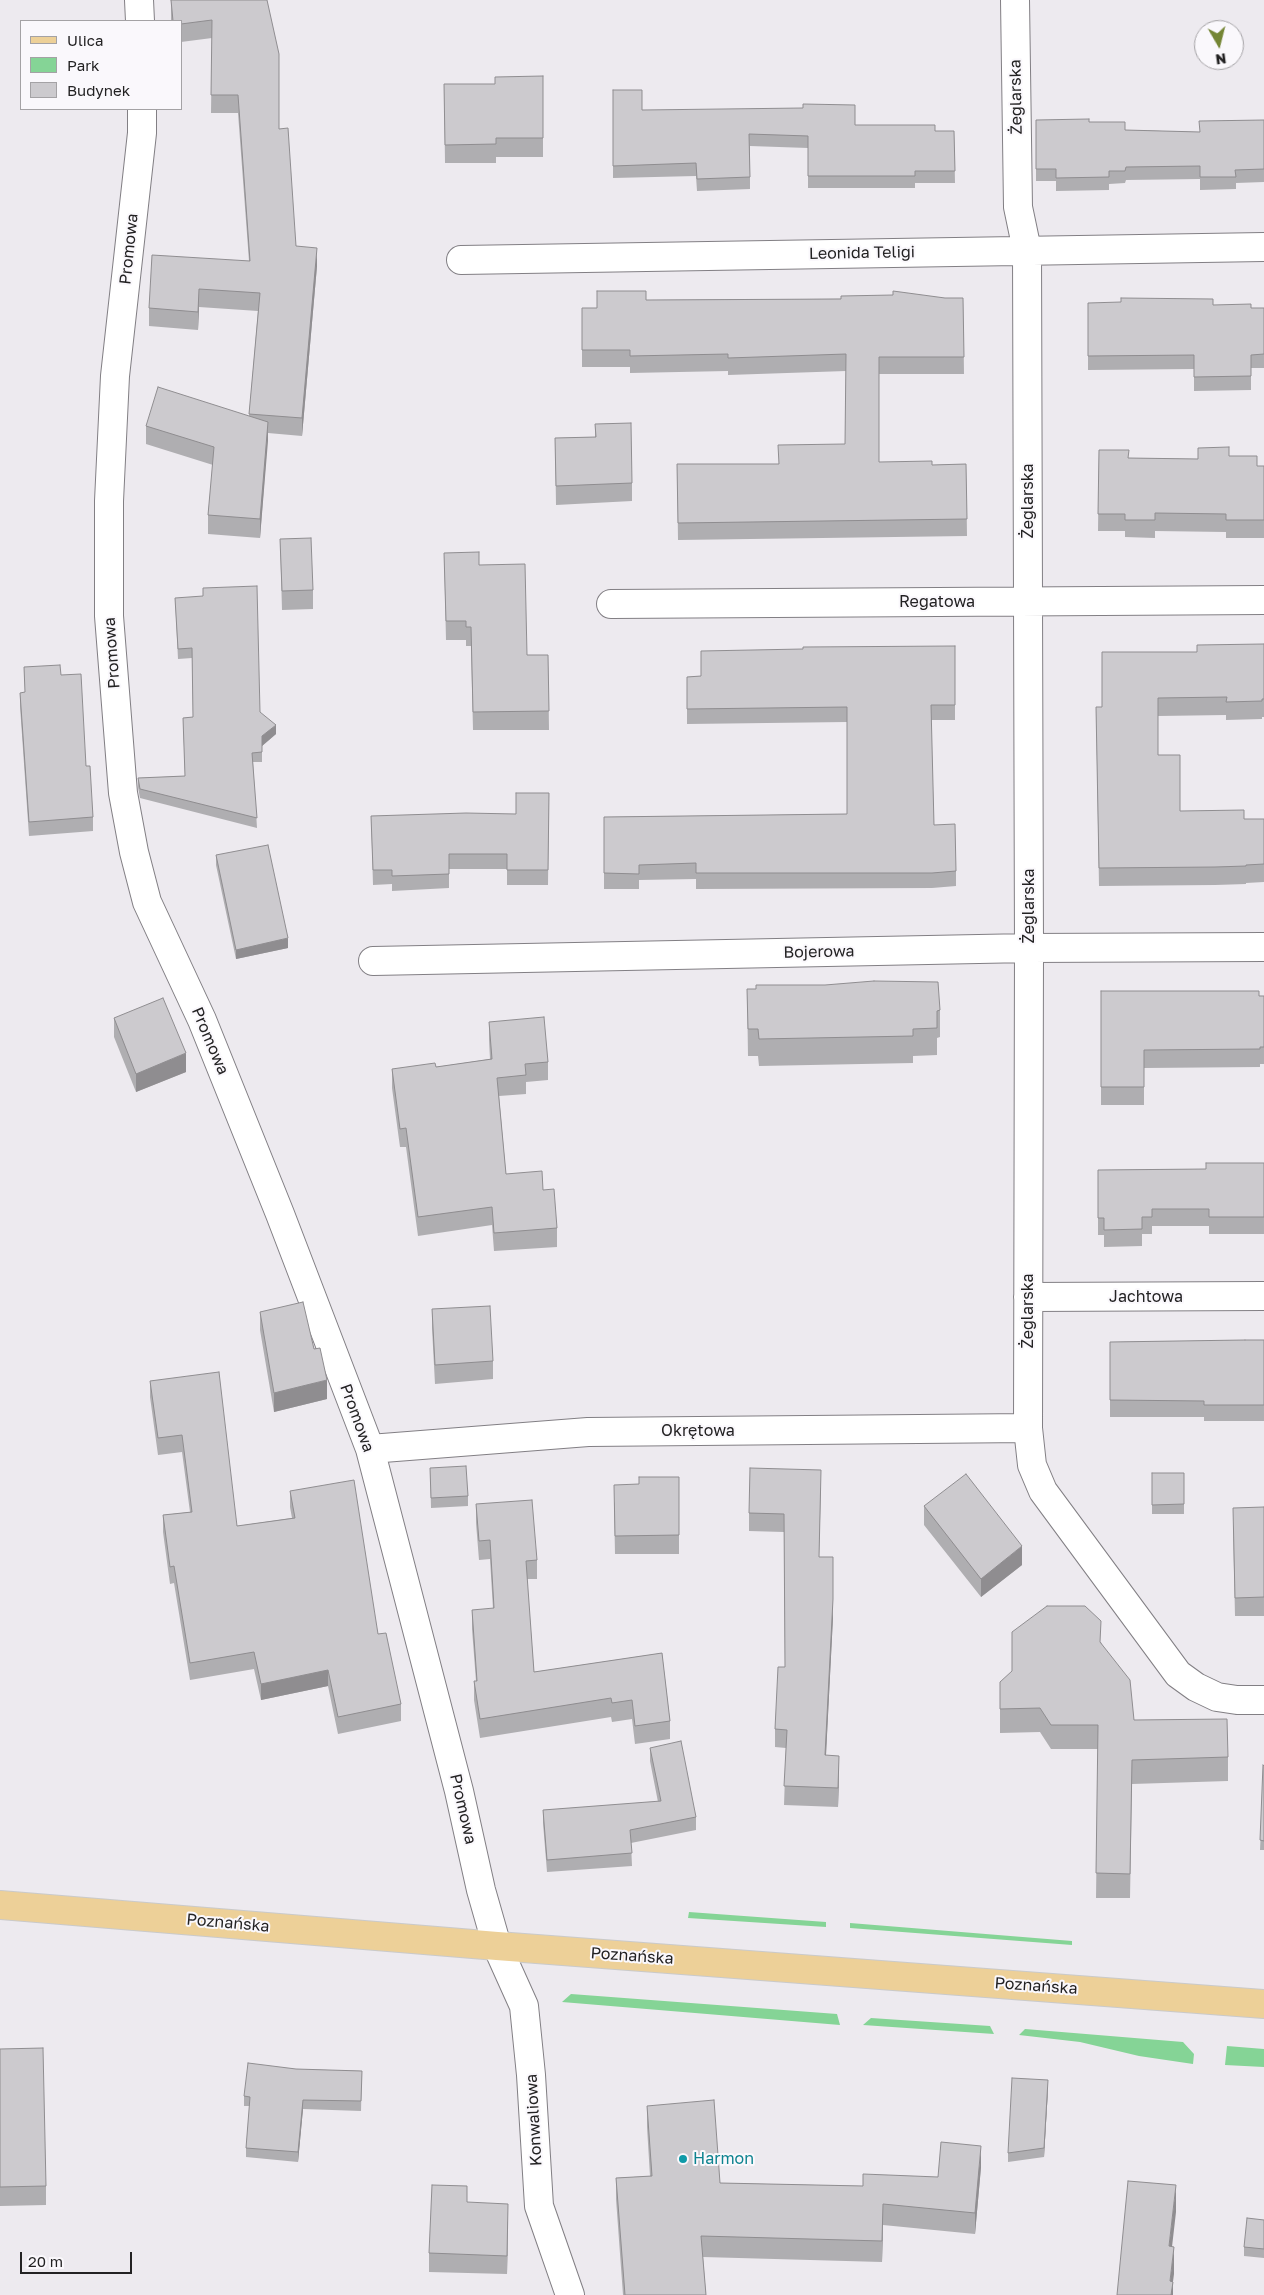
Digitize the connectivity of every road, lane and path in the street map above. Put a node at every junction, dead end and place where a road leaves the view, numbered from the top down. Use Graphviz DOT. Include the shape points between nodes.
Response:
graph roads {
  1 [pos="139,0"];
  2 [pos="1015,0"];
  3 [pos="140,20"];
  4 [pos="142,110"];
  5 [pos="1264,247"];
  6 [pos="1027,250"];
  7 [pos="461,260"];
  8 [pos="1264,600"];
  9 [pos="1029,602"];
  10 [pos="611,604"];
  11 [pos="1264,947"];
  12 [pos="1030,948"];
  13 [pos="373,961"];
  14 [pos="1264,1296"];
  15 [pos="1028,1297"];
  16 [pos="1028,1428"];
  17 [pos="370,1449"];
  18 [pos="1264,1700"];
  19 [pos="0,1905"];
  20 [pos="496,1946"];
  21 [pos="1264,2004"];
  22 [pos="570,2295"];
  1 -- 3 [label="street"];
  2 -- 6 [label="street, Żeglarska" via="1018,207"];
  4 -- 17 [label="street, Promowa" via="115,376 109,501 109,616 123,793 147,902 202,1020"];
  5 -- 6 [label="street, Leonida Teligi"];
  6 -- 7 [label="street, Leonida Teligi"];
  6 -- 9 [label="street, Żeglarska"];
  8 -- 9 [label="street, Regatowa"];
  9 -- 10 [label="street, Regatowa"];
  9 -- 12 [label="street, Żeglarska"];
  11 -- 12 [label="street, Bojerowa"];
  12 -- 13 [label="street, Bojerowa"];
  12 -- 15 [label="street, Żeglarska"];
  14 -- 15 [label="street, Jachtowa"];
  15 -- 16 [label="street, Żeglarska"];
  16 -- 17 [label="street, Okrętowa" via="588,1432"];
  16 -- 18 [label="street, Żeglarska" via="1032,1465 1043,1491 1178,1674 1217,1697"];
  17 -- 20 [label="street, Promowa"];
  19 -- 20 [label="main road, Poznańska"];
  20 -- 21 [label="main road, Poznańska"];
  20 -- 22 [label="street, Konwaliowa" via="524,2006 538,2206"];
}
